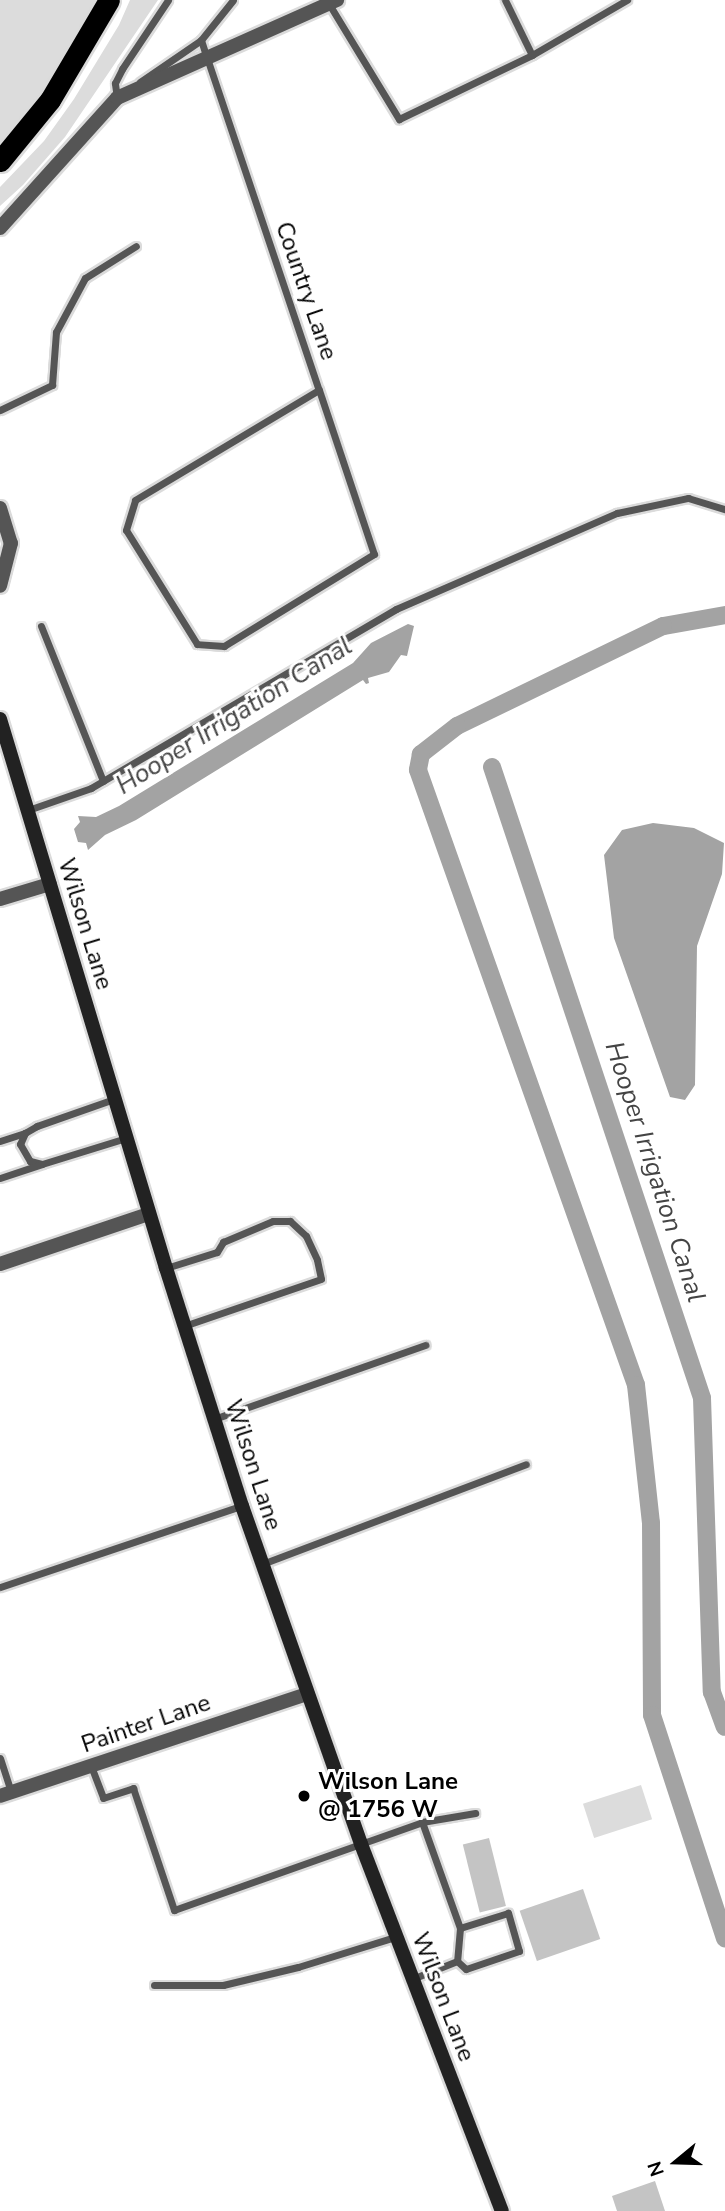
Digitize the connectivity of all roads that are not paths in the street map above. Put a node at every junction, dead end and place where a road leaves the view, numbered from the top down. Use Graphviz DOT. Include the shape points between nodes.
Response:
graph roads {
  1 [pos="109,0"];
  2 [pos="168,0"];
  3 [pos="233,0"];
  4 [pos="505,0"];
  5 [pos="627,0"];
  6 [pos="331,1"];
  7 [pos="201,40"];
  8 [pos="532,55"];
  9 [pos="207,58"];
  10 [pos="117,98"];
  11 [pos="0,161"];
  12 [pos="0,228"];
  13 [pos="136,246"];
  14 [pos="319,390"];
  15 [pos="0,410"];
  16 [pos="0,508"];
  17 [pos="725,509"];
  18 [pos="0,586"];
  19 [pos="41,626"];
  20 [pos="0,719"];
  21 [pos="103,782"];
  22 [pos="28,810"];
  23 [pos="50,884"];
  24 [pos="0,899"];
  25 [pos="114,1099"];
  26 [pos="24,1133"];
  27 [pos="126,1138"];
  28 [pos="0,1141"];
  29 [pos="42,1164"];
  30 [pos="0,1178"];
  31 [pos="149,1214"];
  32 [pos="0,1264"];
  33 [pos="166,1268"];
  34 [pos="184,1326"];
  35 [pos="425,1345"];
  36 [pos="214,1419"];
  37 [pos="526,1464"];
  38 [pos="242,1506"];
  39 [pos="262,1564"];
  40 [pos="0,1587"];
  41 [pos="307,1694"];
  42 [pos="0,1758"];
  43 [pos="91,1766"];
  44 [pos="6,1794"];
  45 [pos="475,1814"];
  46 [pos="422,1822"];
  47 [pos="361,1844"];
  48 [pos="460,1928"];
  49 [pos="395,1937"];
  50 [pos="457,1961"];
  51 [pos="412,1979"];
  52 [pos="155,1985"];
  53 [pos="502,2211"];
  1 -- 11 [label="highway" via="50,100"];
  2 -- 10 [label="lane" via="122,69 115,83"];
  3 -- 7 [label="lane"];
  4 -- 8 [label="lane"];
  5 -- 8 [label="lane"];
  6 -- 8 [label="lane" via="399,119"];
  6 -- 9 [label="street"];
  7 -- 9 [label="lane, Country Lane"];
  7 -- 10 [label="lane"];
  9 -- 10 [label="street"];
  9 -- 14 [label="lane, Country Lane"];
  10 -- 12 [label="street"];
  13 -- 15 [label="lane" via="85,278 56,332 52,385"];
  14 -- 14 [label="lane, Country Lane" via="135,500 126,530 197,644 224,646 374,554"];
  16 -- 18 [label="street" via="11,543"];
  17 -- 21 [label="lane" via="688,498 617,513 396,609"];
  19 -- 21 [label="lane"];
  20 -- 22 [label="main road, Wilson Lane"];
  21 -- 22 [label="lane"];
  22 -- 23 [label="main road, Wilson Lane"];
  23 -- 24 [label="street"];
  23 -- 25 [label="main road, Wilson Lane"];
  25 -- 26 [label="lane"];
  25 -- 27 [label="main road, Wilson Lane"];
  26 -- 28 [label="lane"];
  26 -- 29 [label="lane" via="23,1154"];
  27 -- 29 [label="lane"];
  27 -- 31 [label="main road, Wilson Lane"];
  29 -- 30 [label="lane"];
  31 -- 32 [label="street"];
  31 -- 33 [label="main road, Wilson Lane"];
  33 -- 34 [label="main road, Wilson Lane"];
  33 -- 34 [label="lane" via="216,1252 223,1242 273,1221 289,1221 306,1236 317,1260 321,1279"];
  34 -- 36 [label="main road, Wilson Lane"];
  35 -- 36 [label="lane"];
  36 -- 38 [label="main road, Wilson Lane"];
  37 -- 39 [label="lane"];
  38 -- 39 [label="main road, Wilson Lane"];
  38 -- 40 [label="lane"];
  39 -- 41 [label="main road, Wilson Lane"];
  41 -- 43 [label="street, Painter Lane"];
  41 -- 47 [label="main road, Wilson Lane"];
  42 -- 44 [label="lane"];
  43 -- 44 [label="street, Painter Lane"];
  43 -- 47 [label="lane" via="103,1798 133,1788 174,1910"];
  45 -- 46 [label="lane"];
  46 -- 47 [label="lane"];
  46 -- 48 [label="lane"];
  47 -- 49 [label="main road, Wilson Lane"];
  48 -- 50 [label="lane"];
  48 -- 50 [label="lane" via="508,1913 519,1951 466,1969"];
  49 -- 51 [label="main road, Wilson Lane"];
  49 -- 52 [label="lane" via="223,1985"];
  50 -- 51 [label="lane"];
  51 -- 53 [label="main road, Wilson Lane"];
}
